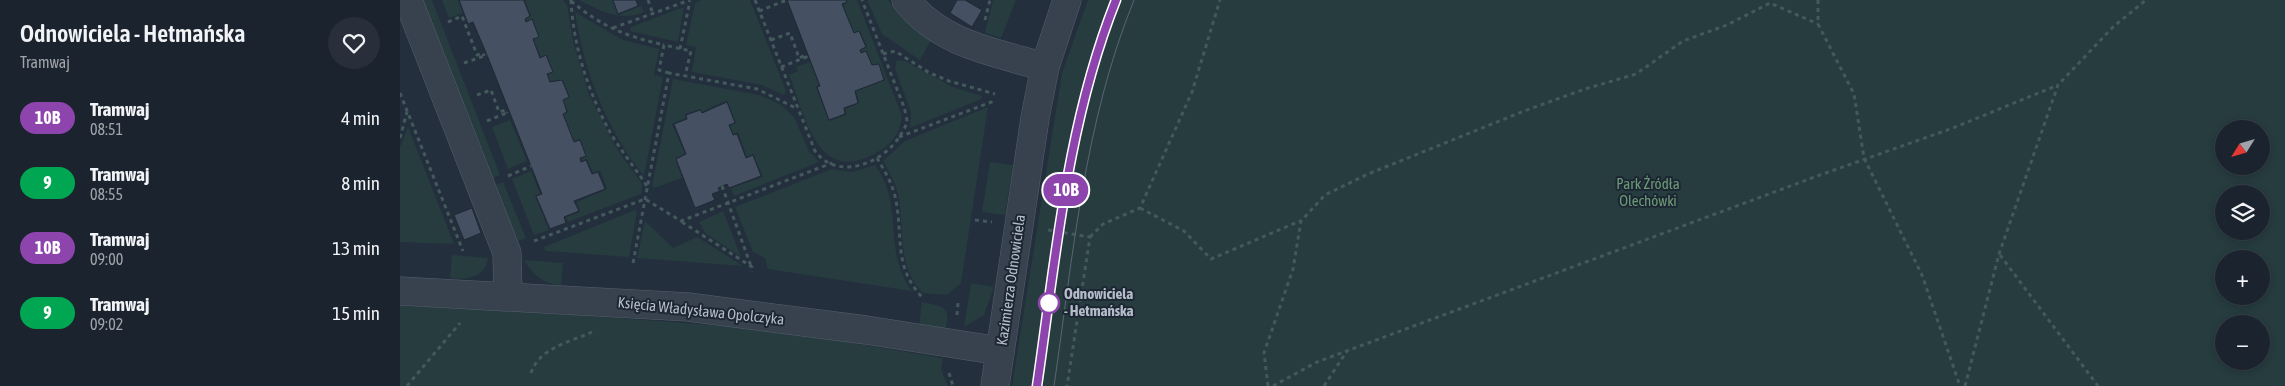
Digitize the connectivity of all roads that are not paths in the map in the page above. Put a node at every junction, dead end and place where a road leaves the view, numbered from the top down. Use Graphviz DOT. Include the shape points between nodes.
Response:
graph roads {
  1 [pos="408,0"];
  2 [pos="906,0"];
  3 [pos="1067,0"];
  4 [pos="1045,67"];
  5 [pos="400,291"];
  6 [pos="495,295"];
  7 [pos="1000,351"];
  8 [pos="995,386"];
  1 -- 6 [label="street" via="507,253"];
  2 -- 4 [label="street" via="920,17 955,40"];
  3 -- 4 [label="street, Kazimierza Odnowiciela"];
  4 -- 7 [label="street, Kazimierza Odnowiciela"];
  5 -- 6 [label="street, Księcia Władysława Opolczyka"];
  6 -- 7 [label="street, Księcia Władysława Opolczyka" via="688,307"];
  7 -- 8 [label="street, Kazimierza Odnowiciela"];
}
